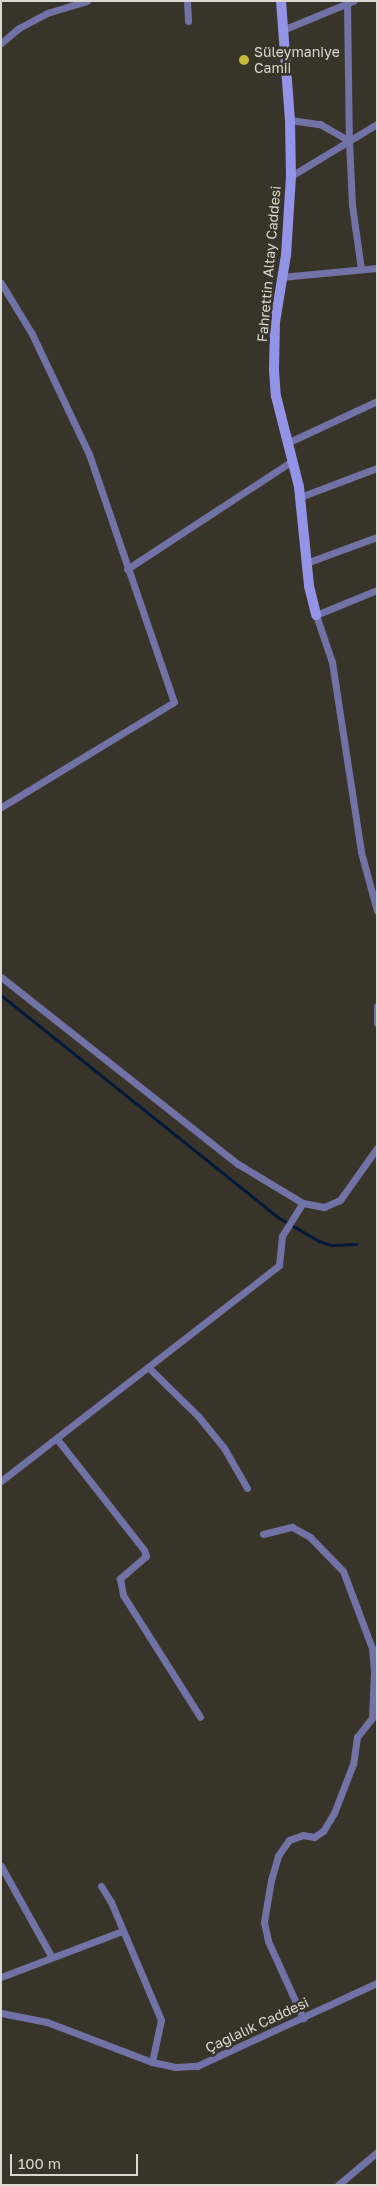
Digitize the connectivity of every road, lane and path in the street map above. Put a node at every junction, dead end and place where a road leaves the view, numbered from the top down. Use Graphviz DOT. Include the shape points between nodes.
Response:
graph roads {
  1 [pos="87,1"];
  2 [pos="187,1"];
  3 [pos="281,1"];
  4 [pos="350,2"];
  5 [pos="188,21"];
  6 [pos="284,29"];
  7 [pos="1,43"];
  8 [pos="290,120"];
  9 [pos="377,124"];
  10 [pos="349,140"];
  11 [pos="291,176"];
  12 [pos="377,268"];
  13 [pos="360,270"];
  14 [pos="282,278"];
  15 [pos="1,283"];
  16 [pos="377,401"];
  17 [pos="287,442"];
  18 [pos="292,461"];
  19 [pos="377,468"];
  20 [pos="300,497"];
  21 [pos="377,536"];
  22 [pos="306,563"];
  23 [pos="128,569"];
  24 [pos="377,590"];
  25 [pos="316,615"];
  26 [pos="1,807"];
  27 [pos="377,911"];
  28 [pos="1,977"];
  29 [pos="377,1006"];
  30 [pos="377,1023"];
  31 [pos="377,1148"];
  32 [pos="303,1203"];
  33 [pos="148,1367"];
  34 [pos="57,1439"];
  35 [pos="1,1481"];
  36 [pos="247,1488"];
  37 [pos="263,1534"];
  38 [pos="200,1717"];
  39 [pos="1,1866"];
  40 [pos="101,1886"];
  41 [pos="122,1931"];
  42 [pos="51,1956"];
  43 [pos="1,1978"];
  44 [pos="377,1983"];
  45 [pos="1,2013"];
  46 [pos="303,2018"];
  47 [pos="152,2062"];
  48 [pos="377,2152"];
  49 [pos="338,2185"];
  1 -- 7 [label="street" via="47,13 19,28"];
  2 -- 5 [label="street"];
  3 -- 6 [label="street, Fahrettin Altay Caddesi"];
  4 -- 6 [label="street"];
  4 -- 10 [label="street"];
  6 -- 8 [label="street, Fahrettin Altay Caddesi"];
  8 -- 10 [label="street" via="320,124"];
  8 -- 11 [label="street, Fahrettin Altay Caddesi"];
  9 -- 10 [label="street"];
  10 -- 11 [label="street"];
  10 -- 13 [label="street"];
  11 -- 14 [label="street, Fahrettin Altay Caddesi"];
  12 -- 13 [label="street"];
  13 -- 14 [label="street"];
  14 -- 17 [label="street, Fahrettin Altay Caddesi" via="275,322 274,370 276,396"];
  15 -- 23 [label="street" via="32,334 89,454"];
  16 -- 17 [label="street"];
  17 -- 18 [label="street, Fahrettin Altay Caddesi"];
  18 -- 20 [label="street, Fahrettin Altay Caddesi"];
  18 -- 23 [label="street"];
  19 -- 20 [label="street"];
  20 -- 22 [label="street, Fahrettin Altay Caddesi"];
  21 -- 22 [label="street"];
  22 -- 25 [label="street, Fahrettin Altay Caddesi"];
  23 -- 26 [label="street" via="174,702"];
  24 -- 25 [label="street"];
  25 -- 27 [label="street" via="332,662 361,852"];
  28 -- 32 [label="street" via="230,1158"];
  29 -- 30 [label="street"];
  31 -- 32 [label="street" via="340,1200 324,1207"];
  32 -- 33 [label="street" via="282,1236 279,1265"];
  33 -- 34 [label="street"];
  33 -- 36 [label="street" via="224,1448"];
  34 -- 35 [label="street"];
  34 -- 38 [label="street" via="144,1550 146,1556 120,1579 123,1595"];
  37 -- 46 [label="street" via="292,1527 310,1537 343,1571 372,1648 374,1672 372,1718 357,1738 353,1764 334,1813 323,1831 314,1837 303,1835 289,1840 278,1856 271,1880 264,1922 268,1941"];
  39 -- 42 [label="street"];
  40 -- 41 [label="street"];
  41 -- 42 [label="street"];
  41 -- 47 [label="street" via="161,2020"];
  42 -- 43 [label="street"];
  44 -- 46 [label="street, Çağlalık Caddesi"];
  45 -- 47 [label="street, Çağlalık Caddesi" via="46,2022"];
  46 -- 47 [label="street, Çağlalık Caddesi" via="197,2066 175,2067"];
  48 -- 49 [label="street"];
}
